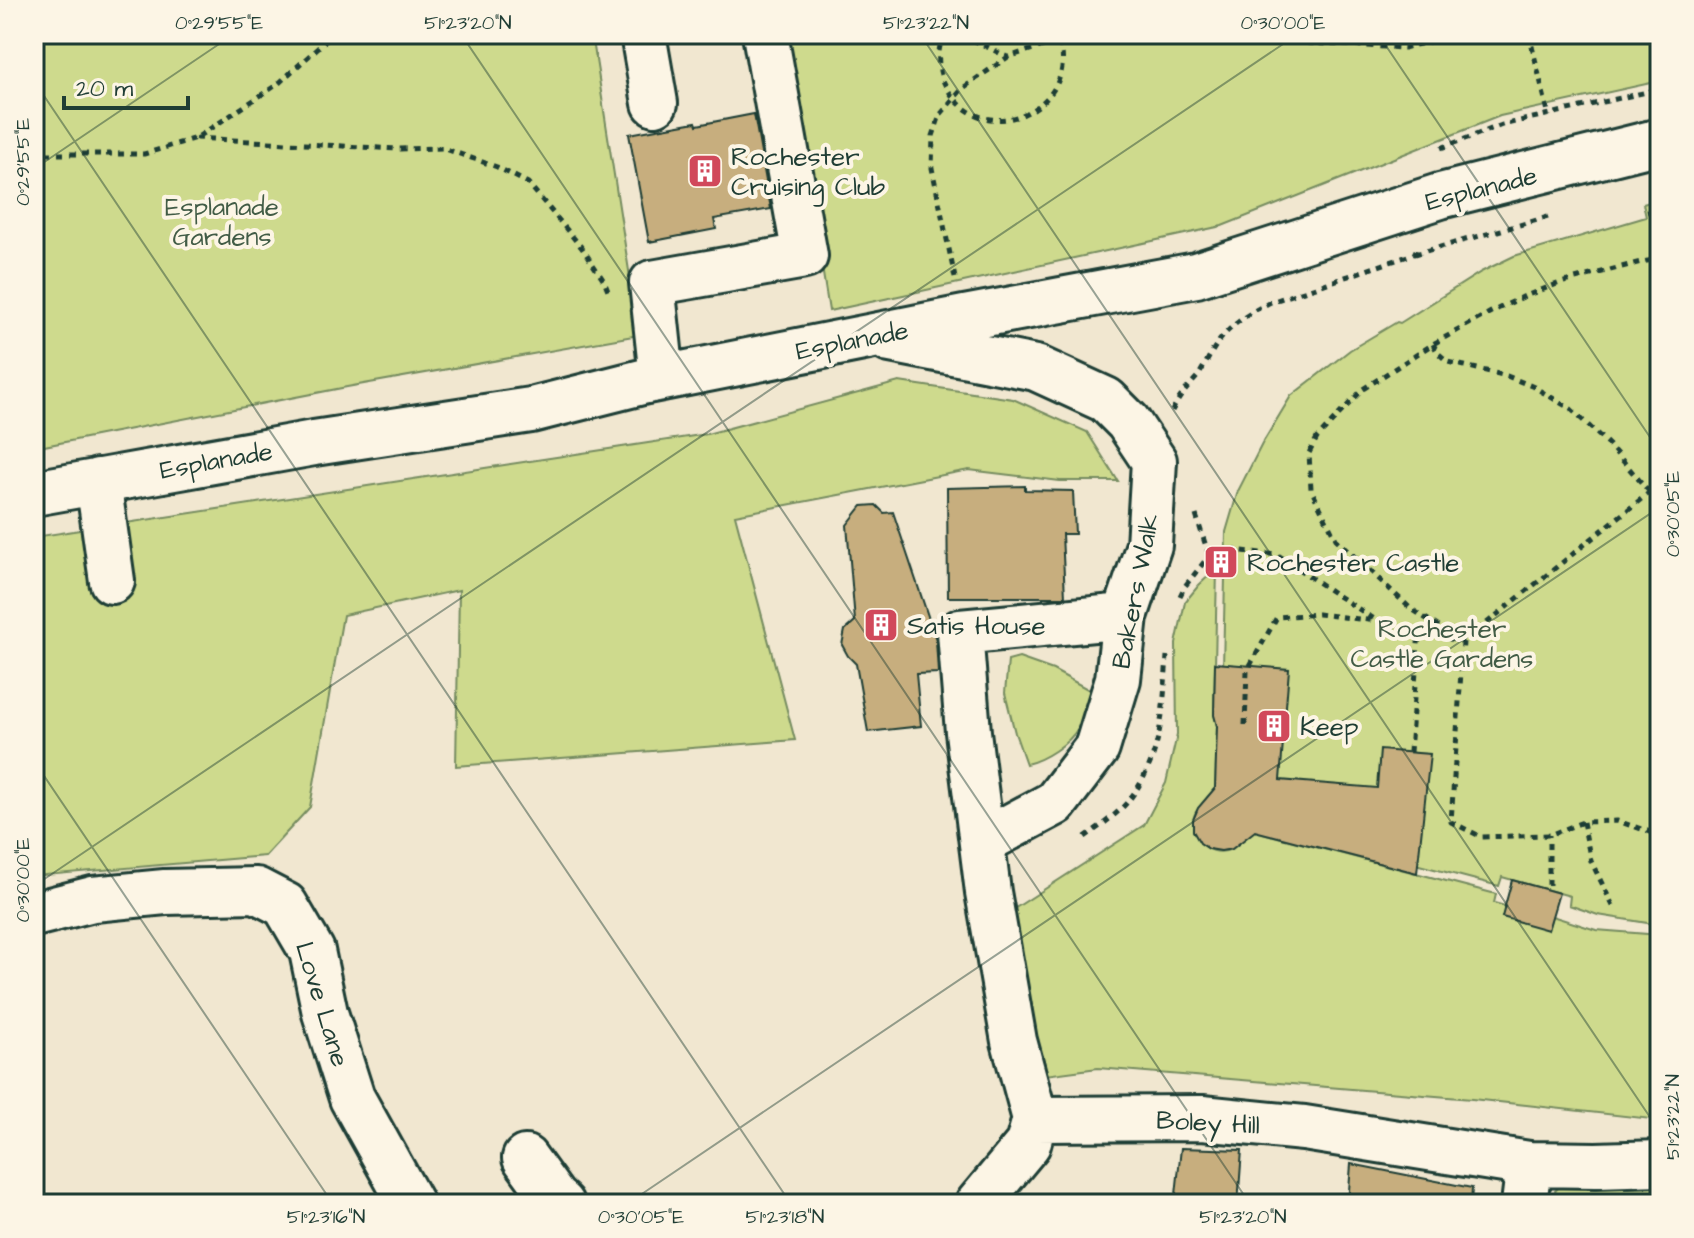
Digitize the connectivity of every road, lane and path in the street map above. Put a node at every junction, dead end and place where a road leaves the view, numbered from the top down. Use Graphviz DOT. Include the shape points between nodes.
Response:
graph roads {
  1 [pos="333,34"];
  2 [pos="643,34"];
  3 [pos="765,34"];
  4 [pos="944,34"];
  5 [pos="962,34"];
  6 [pos="1056,34"];
  7 [pos="1091,34"];
  8 [pos="1224,34"];
  9 [pos="1459,34"];
  10 [pos="1529,34"];
  11 [pos="1059,41"];
  12 [pos="1008,57"];
  13 [pos="953,99"];
  14 [pos="655,103"];
  15 [pos="196,138"];
  16 [pos="1660,141"];
  17 [pos="34,154"];
  18 [pos="1561,167"];
  19 [pos="1440,196"];
  20 [pos="1660,209"];
  21 [pos="1647,212"];
  22 [pos="1551,216"];
  23 [pos="1660,235"];
  24 [pos="1653,237"];
  25 [pos="1414,254"];
  26 [pos="1660,259"];
  27 [pos="610,295"];
  28 [pos="964,318"];
  29 [pos="868,336"];
  30 [pos="1433,344"];
  31 [pos="662,378"];
  32 [pos="1170,421"];
  33 [pos="98,481"];
  34 [pos="1660,484"];
  35 [pos="1650,492"];
  36 [pos="34,493"];
  37 [pos="1660,504"];
  38 [pos="1193,509"];
  39 [pos="112,581"];
  40 [pos="1125,616"];
  41 [pos="1379,622"];
  42 [pos="1419,631"];
  43 [pos="1463,642"];
  44 [pos="1245,725"];
  45 [pos="1410,752"];
  46 [pos="1583,822"];
  47 [pos="1549,835"];
  48 [pos="1660,835"];
  49 [pos="982,842"];
  50 [pos="1549,885"];
  51 [pos="1615,910"];
  52 [pos="34,914"];
  53 [pos="1035,1119"];
  54 [pos="525,1158"];
  55 [pos="1660,1163"];
  56 [pos="1526,1184"];
  57 [pos="411,1204"];
  58 [pos="561,1204"];
  59 [pos="978,1204"];
  1 -- 15 [label="path" via="278,84"];
  2 -- 14 [label="street"];
  3 -- 31 [label="street" via="805,256 652,283"];
  4 -- 13 [label="path" via="938,62"];
  5 -- 12 [label="path"];
  6 -- 11 [label="path"];
  7 -- 11 [label="path"];
  8 -- 9 [label="path" via="1404,48"];
  10 -- 18 [label="path"];
  11 -- 12 [label="path"];
  11 -- 13 [label="path" via="1059,78 1038,108 1021,117 984,118"];
  12 -- 13 [label="path"];
  13 -- 28 [label="path" via="936,126 932,168"];
  15 -- 17 [label="path" via="144,154"];
  15 -- 27 [label="path" via="443,148 497,167 528,183 582,248"];
  16 -- 18 [label="street, Esplanade"];
  18 -- 19 [label="street, Esplanade"];
  19 -- 25 [label="path"];
  19 -- 28 [label="street, Esplanade" via="1196,275"];
  20 -- 21 [label="path"];
  22 -- 25 [label="path"];
  23 -- 24 [label="path"];
  25 -- 32 [label="path" via="1248,314 1219,342 1175,404"];
  26 -- 30 [label="path" via="1538,291"];
  28 -- 29 [label="street, Esplanade"];
  29 -- 31 [label="street, Esplanade"];
  29 -- 40 [label="street, Bakers Walk" via="1036,368 1106,400 1128,422 1154,461 1149,545"];
  30 -- 35 [label="path" via="1448,362 1507,376 1571,409"];
  30 -- 43 [label="path" via="1363,389 1317,438 1309,453 1311,489 1336,539 1410,608"];
  31 -- 33 [label="street, Esplanade" via="531,410"];
  33 -- 36 [label="street, Esplanade"];
  33 -- 39 [label="street"];
  34 -- 35 [label="path"];
  35 -- 37 [label="path"];
  35 -- 43 [label="path"];
  38 -- 41 [label="path" via="1209,556 1234,550 1278,555"];
  40 -- 49 [label="street, Bakers Walk" via="1118,679 1097,748 1055,803"];
  40 -- 49 [label="street" via="960,632"];
  41 -- 42 [label="path"];
  41 -- 44 [label="path" via="1318,614 1277,617 1247,671"];
  42 -- 43 [label="path"];
  42 -- 45 [label="path"];
  43 -- 47 [label="path" via="1451,822 1482,837"];
  46 -- 47 [label="path"];
  46 -- 48 [label="path" via="1617,821"];
  46 -- 51 [label="path" via="1591,861"];
  47 -- 50 [label="path"];
  49 -- 53 [label="street" via="1014,1041"];
  52 -- 57 [label="street, Love Lane" via="93,899 165,892 256,890 285,905 312,951 352,1098"];
  53 -- 56 [label="street, Boley Hill" via="1202,1118 1304,1128"];
  53 -- 59 [label="street" via="1028,1144"];
  54 -- 58 [label="street"];
  55 -- 56 [label="street, Boley Hill" via="1596,1165"];
}
